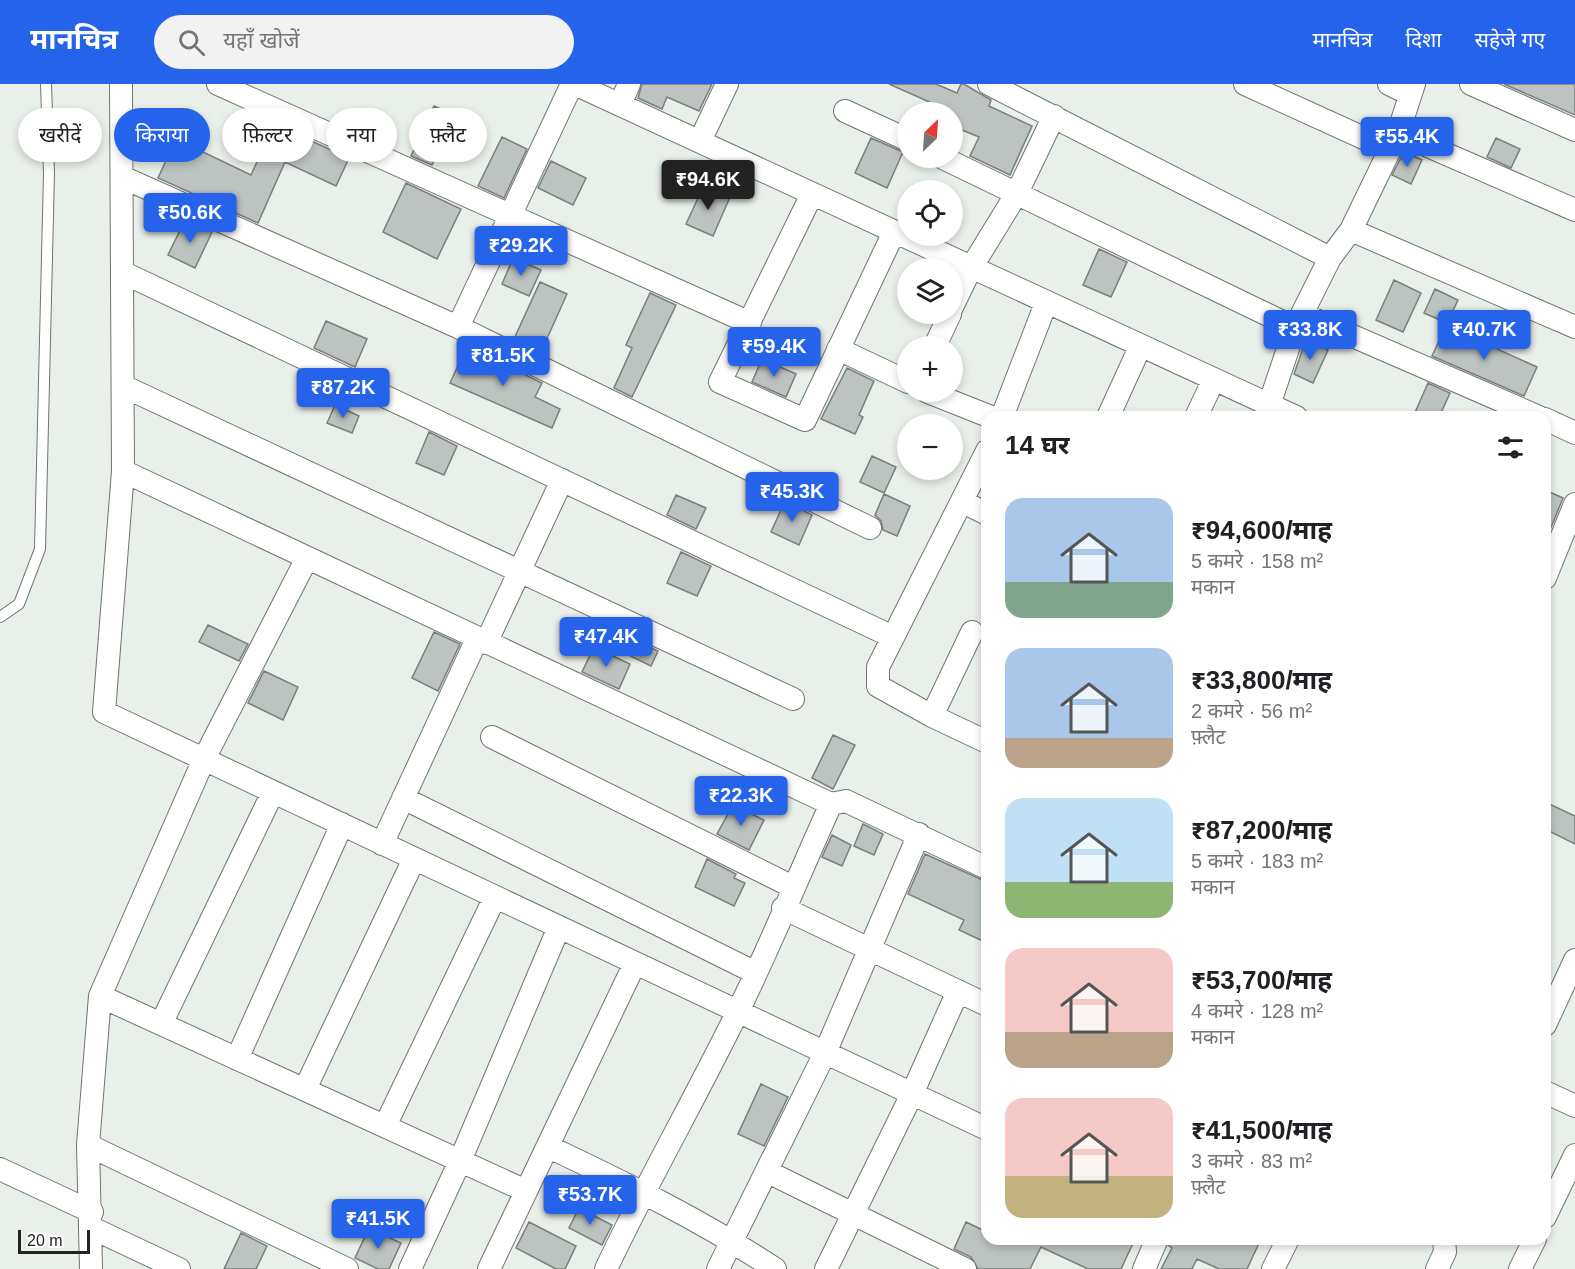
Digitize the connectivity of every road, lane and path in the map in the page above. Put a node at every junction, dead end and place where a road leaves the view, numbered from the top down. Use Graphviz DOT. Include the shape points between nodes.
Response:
graph roads {
  1 [pos="46,84"];
  2 [pos="121,84"];
  3 [pos="218,84"];
  4 [pos="574,84"];
  5 [pos="629,84"];
  6 [pos="727,84"];
  7 [pos="989,84"];
  8 [pos="1245,84"];
  9 [pos="1471,84"];
  10 [pos="1404,87"];
  11 [pos="1030,93"];
  12 [pos="620,105"];
  13 [pos="845,111"];
  14 [pos="1054,116"];
  15 [pos="1575,130"];
  16 [pos="897,135"];
  17 [pos="700,141"];
  18 [pos="1394,141"];
  19 [pos="963,167"];
  20 [pos="122,177"];
  21 [pos="1017,193"];
  22 [pos="812,194"];
  23 [pos="1575,210"];
  24 [pos="511,216"];
  25 [pos="1351,230"];
  26 [pos="894,232"];
  27 [pos="1330,258"];
  28 [pos="971,268"];
  29 [pos="122,272"];
  30 [pos="963,284"];
  31 [pos="1046,303"];
  32 [pos="1298,321"];
  33 [pos="750,323"];
  34 [pos="458,327"];
  35 [pos="1575,327"];
  36 [pos="1140,347"];
  37 [pos="838,349"];
  38 [pos="897,377"];
  39 [pos="1213,381"];
  40 [pos="123,386"];
  41 [pos="954,402"];
  42 [pos="1004,411"];
  43 [pos="1111,411"];
  44 [pos="1199,411"];
  45 [pos="1268,411"];
  46 [pos="1524,411"];
  47 [pos="981,413"];
  48 [pos="1551,422"];
  49 [pos="1575,433"];
  50 [pos="981,464"];
  51 [pos="123,471"];
  52 [pos="562,480"];
  53 [pos="963,502"];
  54 [pos="1575,504"];
  55 [pos="981,510"];
  56 [pos="870,528"];
  57 [pos="1560,540"];
  58 [pos="306,558"];
  59 [pos="1551,563"];
  60 [pos="519,571"];
  61 [pos="0,617"];
  62 [pos="972,632"];
  63 [pos="893,637"];
  64 [pos="481,641"];
  65 [pos="793,699"];
  66 [pos="932,716"];
  67 [pos="492,737"];
  68 [pos="981,739"];
  69 [pos="204,759"];
  70 [pos="273,792"];
  71 [pos="403,798"];
  72 [pos="831,804"];
  73 [pos="342,825"];
  74 [pos="919,834"];
  75 [pos="382,844"];
  76 [pos="414,859"];
  77 [pos="981,865"];
  78 [pos="793,886"];
  79 [pos="495,897"];
  80 [pos="783,908"];
  81 [pos="559,927"];
  82 [pos="871,950"];
  83 [pos="1575,960"];
  84 [pos="635,963"];
  85 [pos="756,974"];
  86 [pos="958,991"];
  87 [pos="100,996"];
  88 [pos="981,998"];
  89 [pos="738,1012"];
  90 [pos="1551,1012"];
  91 [pos="161,1024"];
  92 [pos="825,1053"];
  93 [pos="237,1059"];
  94 [pos="305,1089"];
  95 [pos="912,1094"];
  96 [pos="1551,1095"];
  97 [pos="1575,1106"];
  98 [pos="385,1126"];
  99 [pos="981,1126"];
  100 [pos="88,1145"];
  101 [pos="549,1147"];
  102 [pos="1575,1155"];
  103 [pos="460,1161"];
  104 [pos="0,1169"];
  105 [pos="768,1172"];
  106 [pos="526,1191"];
  107 [pos="643,1191"];
  108 [pos="1551,1205"];
  109 [pos="852,1215"];
  110 [pos="92,1220"];
  111 [pos="732,1240"];
  112 [pos="1154,1245"];
  113 [pos="1285,1245"];
  114 [pos="1444,1245"];
  115 [pos="1531,1245"];
  116 [pos="91,1269"];
  117 [pos="179,1269"];
  118 [pos="347,1269"];
  119 [pos="410,1269"];
  120 [pos="489,1269"];
  121 [pos="606,1269"];
  122 [pos="718,1269"];
  123 [pos="775,1269"];
  124 [pos="826,1269"];
  125 [pos="965,1269"];
  126 [pos="1144,1269"];
  127 [pos="1273,1269"];
  128 [pos="1437,1269"];
  129 [pos="1520,1269"];
  1 -- 61 [label="lane" via="49,172 40,549 19,604"];
  2 -- 20 [label="street"];
  3 -- 24 [label="street"];
  4 -- 12 [label="street"];
  4 -- 24 [label="street"];
  5 -- 12 [label="street"];
  6 -- 17 [label="street"];
  7 -- 11 [label="street"];
  8 -- 18 [label="street"];
  9 -- 15 [label="street"];
  10 -- 18 [label="street"];
  11 -- 14 [label="street"];
  12 -- 17 [label="street"];
  13 -- 16 [label="street"];
  14 -- 21 [label="street"];
  14 -- 27 [label="street"];
  17 -- 22 [label="street"];
  18 -- 23 [label="street"];
  18 -- 25 [label="street"];
  19 -- 21 [label="street"];
  20 -- 29 [label="street"];
  20 -- 34 [label="street"];
  21 -- 28 [label="street"];
  21 -- 32 [label="street"];
  22 -- 26 [label="street"];
  22 -- 33 [label="street"];
  24 -- 33 [label="street"];
  24 -- 34 [label="street"];
  25 -- 27 [label="street"];
  25 -- 35 [label="street"];
  26 -- 28 [label="street"];
  26 -- 37 [label="street"];
  27 -- 32 [label="street"];
  28 -- 30 [label="street"];
  28 -- 31 [label="street"];
  29 -- 40 [label="street"];
  29 -- 52 [label="street"];
  31 -- 36 [label="street"];
  31 -- 42 [label="street"];
  32 -- 45 [label="street"];
  32 -- 46 [label="street"];
  33 -- 37 [label="street" via="720,382 805,420"];
  34 -- 56 [label="street"];
  36 -- 39 [label="street"];
  36 -- 43 [label="street"];
  37 -- 38 [label="street"];
  39 -- 44 [label="street"];
  39 -- 45 [label="street"];
  40 -- 51 [label="street"];
  40 -- 60 [label="street"];
  41 -- 47 [label="street"];
  48 -- 49 [label="street"];
  50 -- 53 [label="street"];
  51 -- 58 [label="street"];
  51 -- 69 [label="street" via="104,712"];
  52 -- 60 [label="street"];
  52 -- 63 [label="street"];
  53 -- 55 [label="street"];
  53 -- 63 [label="street"];
  54 -- 57 [label="street"];
  57 -- 59 [label="street"];
  58 -- 64 [label="street"];
  58 -- 69 [label="street"];
  60 -- 64 [label="street"];
  60 -- 65 [label="street"];
  62 -- 66 [label="street"];
  63 -- 66 [label="street" via="878,667 878,686"];
  64 -- 71 [label="street"];
  64 -- 72 [label="street"];
  66 -- 68 [label="street"];
  67 -- 78 [label="street"];
  69 -- 70 [label="street"];
  69 -- 87 [label="street"];
  70 -- 73 [label="street"];
  70 -- 91 [label="street"];
  71 -- 75 [label="street"];
  71 -- 85 [label="street"];
  72 -- 74 [label="street" via="846,801"];
  72 -- 78 [label="street"];
  73 -- 75 [label="street"];
  73 -- 93 [label="street"];
  74 -- 77 [label="street"];
  74 -- 82 [label="street"];
  75 -- 76 [label="street"];
  76 -- 79 [label="street"];
  76 -- 94 [label="street"];
  78 -- 80 [label="street"];
  79 -- 81 [label="street"];
  79 -- 98 [label="street"];
  80 -- 82 [label="street"];
  80 -- 85 [label="street"];
  81 -- 84 [label="street"];
  81 -- 103 [label="street"];
  82 -- 86 [label="street"];
  82 -- 92 [label="street"];
  83 -- 90 [label="street"];
  84 -- 89 [label="street"];
  84 -- 101 [label="street"];
  85 -- 89 [label="street"];
  86 -- 88 [label="street"];
  86 -- 95 [label="street"];
  87 -- 91 [label="street"];
  87 -- 100 [label="street"];
  89 -- 92 [label="street"];
  89 -- 107 [label="street" via="685,1119"];
  91 -- 93 [label="street"];
  92 -- 95 [label="street"];
  92 -- 105 [label="street"];
  93 -- 94 [label="street"];
  94 -- 98 [label="street"];
  95 -- 99 [label="street"];
  95 -- 109 [label="street"];
  96 -- 97 [label="street"];
  98 -- 103 [label="street"];
  100 -- 110 [label="street"];
  100 -- 118 [label="street"];
  101 -- 106 [label="street"];
  101 -- 107 [label="street"];
  102 -- 108 [label="street"];
  103 -- 106 [label="street"];
  103 -- 119 [label="street"];
  104 -- 110 [label="street"];
  105 -- 109 [label="street"];
  105 -- 111 [label="street"];
  106 -- 120 [label="street"];
  107 -- 111 [label="street"];
  107 -- 121 [label="street"];
  109 -- 124 [label="street"];
  109 -- 125 [label="street"];
  110 -- 116 [label="street"];
  110 -- 117 [label="street"];
  111 -- 122 [label="street"];
  111 -- 123 [label="street"];
  112 -- 126 [label="street"];
  113 -- 127 [label="street"];
  114 -- 128 [label="street"];
  115 -- 129 [label="street"];
}
